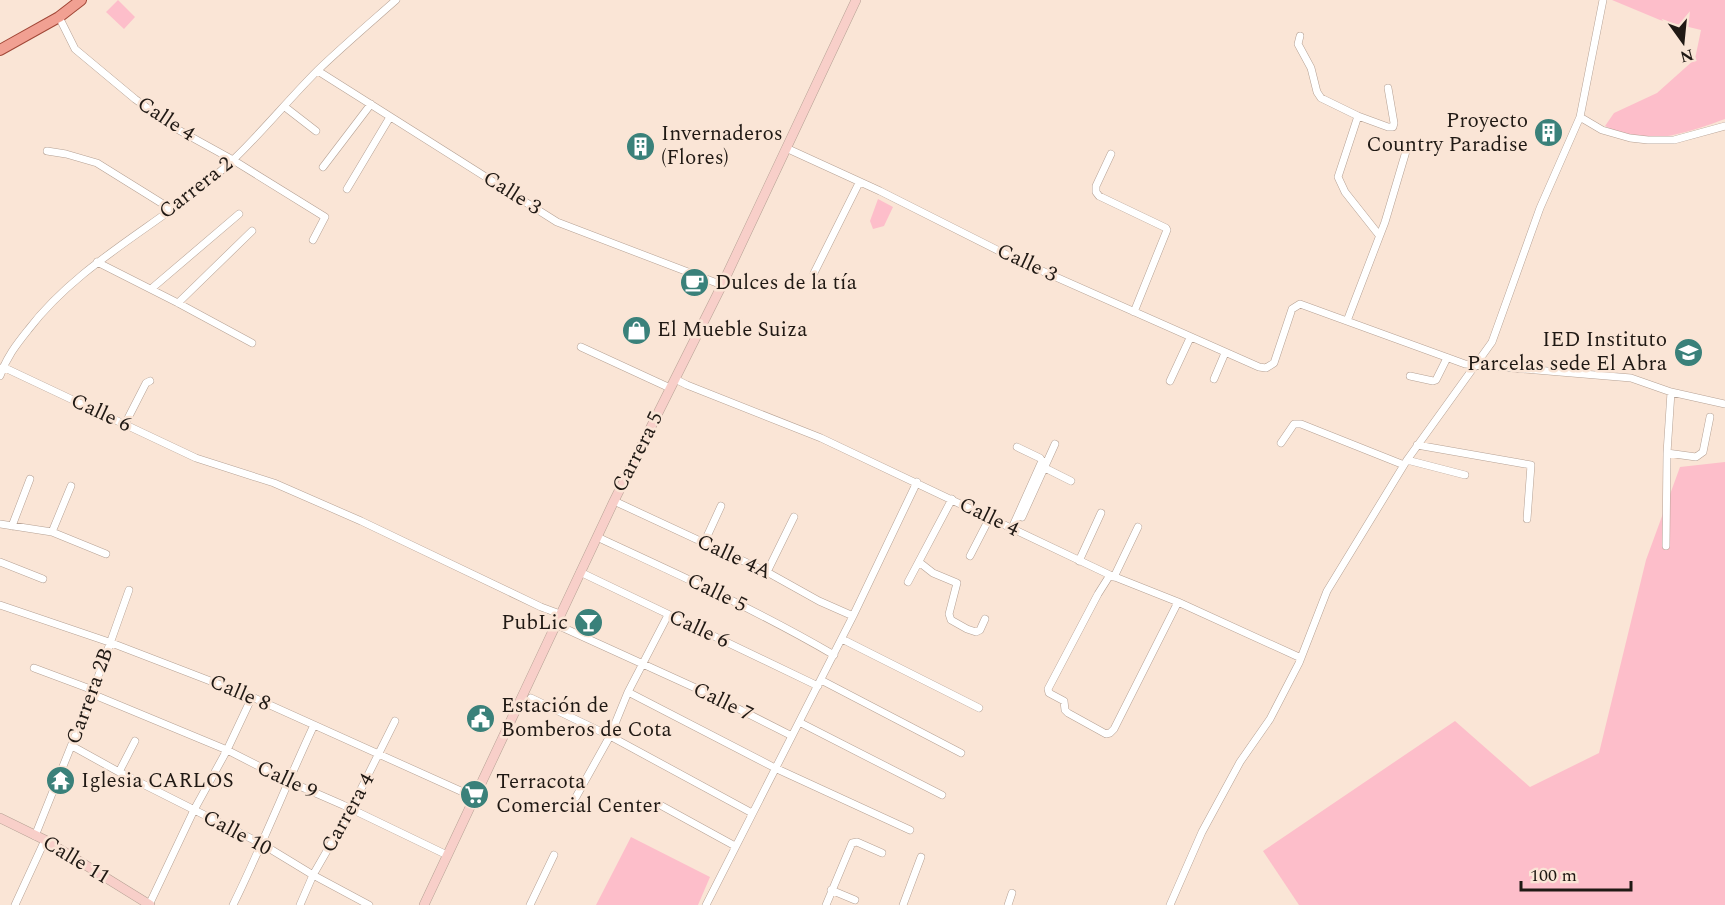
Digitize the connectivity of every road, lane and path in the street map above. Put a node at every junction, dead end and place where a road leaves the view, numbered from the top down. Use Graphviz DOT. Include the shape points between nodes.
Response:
graph roads {
  1 [pos="81,0"];
  2 [pos="396,0"];
  3 [pos="856,0"];
  4 [pos="1603,0"];
  5 [pos="59,17"];
  6 [pos="1300,36"];
  7 [pos="0,50"];
  8 [pos="318,71"];
  9 [pos="1388,88"];
  10 [pos="371,104"];
  11 [pos="285,107"];
  12 [pos="1358,116"];
  13 [pos="390,117"];
  14 [pos="1580,117"];
  15 [pos="1725,126"];
  16 [pos="316,131"];
  17 [pos="786,148"];
  18 [pos="1407,148"];
  19 [pos="47,151"];
  20 [pos="1111,154"];
  21 [pos="233,160"];
  22 [pos="323,167"];
  23 [pos="859,183"];
  24 [pos="347,189"];
  25 [pos="171,209"];
  26 [pos="239,214"];
  27 [pos="252,231"];
  28 [pos="1379,235"];
  29 [pos="313,240"];
  30 [pos="97,262"];
  31 [pos="814,273"];
  32 [pos="722,285"];
  33 [pos="151,289"];
  34 [pos="178,303"];
  35 [pos="1134,312"];
  36 [pos="1347,321"];
  37 [pos="1190,338"];
  38 [pos="252,343"];
  39 [pos="581,347"];
  40 [pos="1225,353"];
  41 [pos="1447,358"];
  42 [pos="1474,366"];
  43 [pos="3,367"];
  44 [pos="0,376"];
  45 [pos="1410,376"];
  46 [pos="1214,379"];
  47 [pos="150,381"];
  48 [pos="1170,381"];
  49 [pos="672,384"];
  50 [pos="1671,392"];
  51 [pos="1725,404"];
  52 [pos="1710,417"];
  53 [pos="125,424"];
  54 [pos="1281,443"];
  55 [pos="1055,444"];
  56 [pos="1417,445"];
  57 [pos="1017,447"];
  58 [pos="1667,453"];
  59 [pos="1405,463"];
  60 [pos="1045,468"];
  61 [pos="1465,475"];
  62 [pos="30,479"];
  63 [pos="1071,481"];
  64 [pos="917,482"];
  65 [pos="71,486"];
  66 [pos="952,499"];
  67 [pos="614,501"];
  68 [pos="721,506"];
  69 [pos="1101,513"];
  70 [pos="794,517"];
  71 [pos="989,519"];
  72 [pos="1527,519"];
  73 [pos="0,524"];
  74 [pos="12,526"];
  75 [pos="1138,527"];
  76 [pos="1014,529"];
  77 [pos="52,532"];
  78 [pos="597,537"];
  79 [pos="704,543"];
  80 [pos="1666,546"];
  81 [pos="106,554"];
  82 [pos="970,556"];
  83 [pos="1079,561"];
  84 [pos="0,562"];
  85 [pos="919,562"];
  86 [pos="580,572"];
  87 [pos="767,572"];
  88 [pos="1112,576"];
  89 [pos="43,579"];
  90 [pos="908,582"];
  91 [pos="129,590"];
  92 [pos="1178,602"];
  93 [pos="0,605"];
  94 [pos="560,614"];
  95 [pos="668,615"];
  96 [pos="853,616"];
  97 [pos="986,619"];
  98 [pos="555,624"];
  99 [pos="842,639"];
  100 [pos="109,642"];
  101 [pos="834,655"];
  102 [pos="1301,658"];
  103 [pos="643,665"];
  104 [pos="34,668"];
  105 [pos="819,683"];
  106 [pos="92,692"];
  107 [pos="628,692"];
  108 [pos="252,697"];
  109 [pos="531,698"];
  110 [pos="979,708"];
  111 [pos="395,720"];
  112 [pos="799,722"];
  113 [pos="314,725"];
  114 [pos="610,736"];
  115 [pos="792,736"];
  116 [pos="135,741"];
  117 [pos="72,746"];
  118 [pos="227,750"];
  119 [pos="961,753"];
  120 [pos="379,755"];
  121 [pos="775,768"];
  122 [pos="119,772"];
  123 [pos="288,781"];
  124 [pos="942,795"];
  125 [pos="474,797"];
  126 [pos="576,797"];
  127 [pos="662,806"];
  128 [pos="351,809"];
  129 [pos="194,810"];
  130 [pos="752,813"];
  131 [pos="0,818"];
  132 [pos="910,830"];
  133 [pos="40,838"];
  134 [pos="262,844"];
  135 [pos="735,846"];
  136 [pos="882,853"];
  137 [pos="447,855"];
  138 [pos="554,855"];
  139 [pos="921,857"];
  140 [pos="313,875"];
  141 [pos="831,890"];
  142 [pos="1012,892"];
  143 [pos="855,900"];
  144 [pos="16,905"];
  145 [pos="149,905"];
  146 [pos="233,905"];
  147 [pos="300,905"];
  148 [pos="369,905"];
  149 [pos="423,905"];
  150 [pos="530,905"];
  151 [pos="706,905"];
  152 [pos="826,905"];
  153 [pos="903,905"];
  154 [pos="1008,905"];
  155 [pos="1170,905"];
  1 -- 5 [label="main road"];
  2 -- 8 [label="street, Carrera 2"];
  3 -- 17 [label="main road, Carrera 5"];
  4 -- 14 [label="street"];
  5 -- 7 [label="main road"];
  5 -- 21 [label="street, Calle 4" via="75,49 135,99 175,128"];
  6 -- 12 [label="street" via="1298,44 1311,68 1317,92"];
  8 -- 10 [label="street, Calle 3"];
  8 -- 11 [label="street, Carrera 2"];
  9 -- 12 [label="street" via="1393,127"];
  10 -- 13 [label="street, Calle 3"];
  10 -- 22 [label="street"];
  11 -- 16 [label="street"];
  11 -- 21 [label="street, Carrera 2"];
  12 -- 28 [label="street" via="1338,177"];
  13 -- 24 [label="street"];
  13 -- 32 [label="street, Calle 3" via="557,222"];
  14 -- 15 [label="street" via="1602,130 1648,140 1674,140"];
  14 -- 42 [label="street" via="1540,208 1492,342"];
  17 -- 23 [label="street, Calle 3"];
  17 -- 32 [label="main road, Carrera 5"];
  18 -- 28 [label="street"];
  19 -- 25 [label="street" via="97,163"];
  20 -- 35 [label="street" via="1096,192 1167,230"];
  21 -- 25 [label="street, Carrera 2"];
  21 -- 29 [label="street, Calle 4" via="325,217"];
  23 -- 31 [label="street"];
  23 -- 35 [label="street, Calle 3"];
  25 -- 30 [label="street, Carrera 2"];
  26 -- 33 [label="street"];
  27 -- 34 [label="street"];
  28 -- 36 [label="street"];
  30 -- 33 [label="street"];
  30 -- 43 [label="street, Carrera 2" via="50,304"];
  32 -- 49 [label="main road, Carrera 5"];
  33 -- 34 [label="street"];
  34 -- 38 [label="street"];
  35 -- 37 [label="street, Calle 3"];
  36 -- 40 [label="street, Calle 3" via="1300,304 1292,309 1271,366 1259,367"];
  36 -- 41 [label="street"];
  37 -- 40 [label="street, Calle 3"];
  37 -- 48 [label="street"];
  39 -- 49 [label="street, Calle 4"];
  40 -- 46 [label="street"];
  41 -- 42 [label="street"];
  41 -- 45 [label="street" via="1433,381"];
  42 -- 50 [label="street" via="1631,378"];
  42 -- 56 [label="street"];
  43 -- 44 [label="street, Carrera 2"];
  43 -- 53 [label="street, Calle 6"];
  47 -- 53 [label="street"];
  49 -- 64 [label="street, Calle 4" via="821,438"];
  49 -- 67 [label="main road, Carrera 5"];
  50 -- 51 [label="street"];
  50 -- 58 [label="street"];
  52 -- 58 [label="street" via="1703,452 1696,457"];
  53 -- 94 [label="street, Calle 6" via="198,459 274,483"];
  54 -- 59 [label="street" via="1294,424 1301,424"];
  55 -- 60 [label="street"];
  56 -- 59 [label="street"];
  56 -- 72 [label="street" via="1531,465"];
  57 -- 76 [label="street" via="1042,462"];
  58 -- 80 [label="street"];
  59 -- 61 [label="street"];
  59 -- 102 [label="street" via="1327,591"];
  60 -- 63 [label="street"];
  60 -- 76 [label="street"];
  62 -- 74 [label="street"];
  64 -- 66 [label="street, Calle 4"];
  64 -- 96 [label="street"];
  65 -- 77 [label="street"];
  66 -- 71 [label="street, Calle 4"];
  66 -- 85 [label="street"];
  67 -- 78 [label="main road, Carrera 5"];
  67 -- 79 [label="street, Calle 4A"];
  68 -- 79 [label="street"];
  69 -- 83 [label="street"];
  70 -- 87 [label="street"];
  71 -- 76 [label="street, Calle 4"];
  71 -- 82 [label="street"];
  73 -- 74 [label="street"];
  74 -- 77 [label="street"];
  75 -- 88 [label="street"];
  76 -- 83 [label="street, Calle 4"];
  77 -- 81 [label="street"];
  78 -- 86 [label="main road, Carrera 5"];
  78 -- 101 [label="street, Calle 5" via="793,631"];
  79 -- 87 [label="street, Calle 4A"];
  83 -- 88 [label="street, Calle 4"];
  84 -- 89 [label="street"];
  85 -- 90 [label="street"];
  85 -- 97 [label="street" via="957,583 951,620 976,632"];
  86 -- 94 [label="main road, Carrera 5"];
  86 -- 95 [label="street, Calle 6"];
  87 -- 96 [label="street, Calle 4A"];
  88 -- 92 [label="street, Calle 4"];
  88 -- 92 [label="street" via="1048,689 1064,701 1068,713 1106,734 1114,729"];
  91 -- 100 [label="street, Carrera 2B"];
  92 -- 102 [label="street, Calle 4"];
  93 -- 100 [label="street, Calle 8"];
  94 -- 98 [label="main road, Carrera 5"];
  95 -- 103 [label="street"];
  95 -- 105 [label="street, Calle 6"];
  96 -- 99 [label="street"];
  98 -- 103 [label="street, Calle 7"];
  98 -- 125 [label="main road, Carrera 5"];
  99 -- 101 [label="street"];
  99 -- 110 [label="street"];
  100 -- 106 [label="street, Carrera 2B"];
  100 -- 108 [label="street, Calle 8"];
  101 -- 105 [label="street"];
  102 -- 155 [label="street" via="1202,832"];
  103 -- 107 [label="street"];
  103 -- 115 [label="street, Calle 7"];
  104 -- 106 [label="street, Calle 9"];
  105 -- 112 [label="street"];
  105 -- 119 [label="street, Calle 6"];
  106 -- 117 [label="street, Carrera 2B"];
  106 -- 118 [label="street, Calle 9"];
  107 -- 114 [label="street"];
  107 -- 121 [label="street"];
  108 -- 113 [label="street, Calle 8"];
  108 -- 118 [label="street"];
  109 -- 114 [label="street"];
  111 -- 120 [label="street, Carrera 4"];
  112 -- 115 [label="street"];
  112 -- 124 [label="street"];
  113 -- 120 [label="street, Calle 8"];
  113 -- 123 [label="street"];
  114 -- 126 [label="street"];
  114 -- 130 [label="street"];
  115 -- 121 [label="street"];
  116 -- 122 [label="street"];
  117 -- 122 [label="street, Calle 10"];
  117 -- 133 [label="street, Carrera 2B"];
  118 -- 123 [label="street, Calle 9"];
  118 -- 129 [label="street"];
  120 -- 125 [label="street, Calle 8"];
  120 -- 128 [label="street, Carrera 4"];
  121 -- 130 [label="street"];
  121 -- 132 [label="street"];
  122 -- 129 [label="street, Calle 10"];
  123 -- 128 [label="street, Calle 9"];
  123 -- 134 [label="street"];
  125 -- 137 [label="main road, Carrera 5"];
  127 -- 135 [label="street"];
  128 -- 137 [label="street, Calle 9"];
  128 -- 140 [label="street, Carrera 4"];
  129 -- 134 [label="street, Calle 10"];
  129 -- 145 [label="street"];
  130 -- 135 [label="street"];
  131 -- 133 [label="main road, Calle 11"];
  133 -- 144 [label="street, Carrera 2B"];
  133 -- 145 [label="main road, Calle 11"];
  134 -- 140 [label="street, Calle 10"];
  134 -- 146 [label="street"];
  135 -- 151 [label="street"];
  136 -- 141 [label="street" via="852,843"];
  137 -- 149 [label="main road, Carrera 5"];
  138 -- 150 [label="street"];
  139 -- 153 [label="street"];
  140 -- 147 [label="street, Carrera 4"];
  140 -- 148 [label="street, Calle 10"];
  141 -- 143 [label="street"];
  141 -- 152 [label="street"];
  142 -- 154 [label="street"];
}
